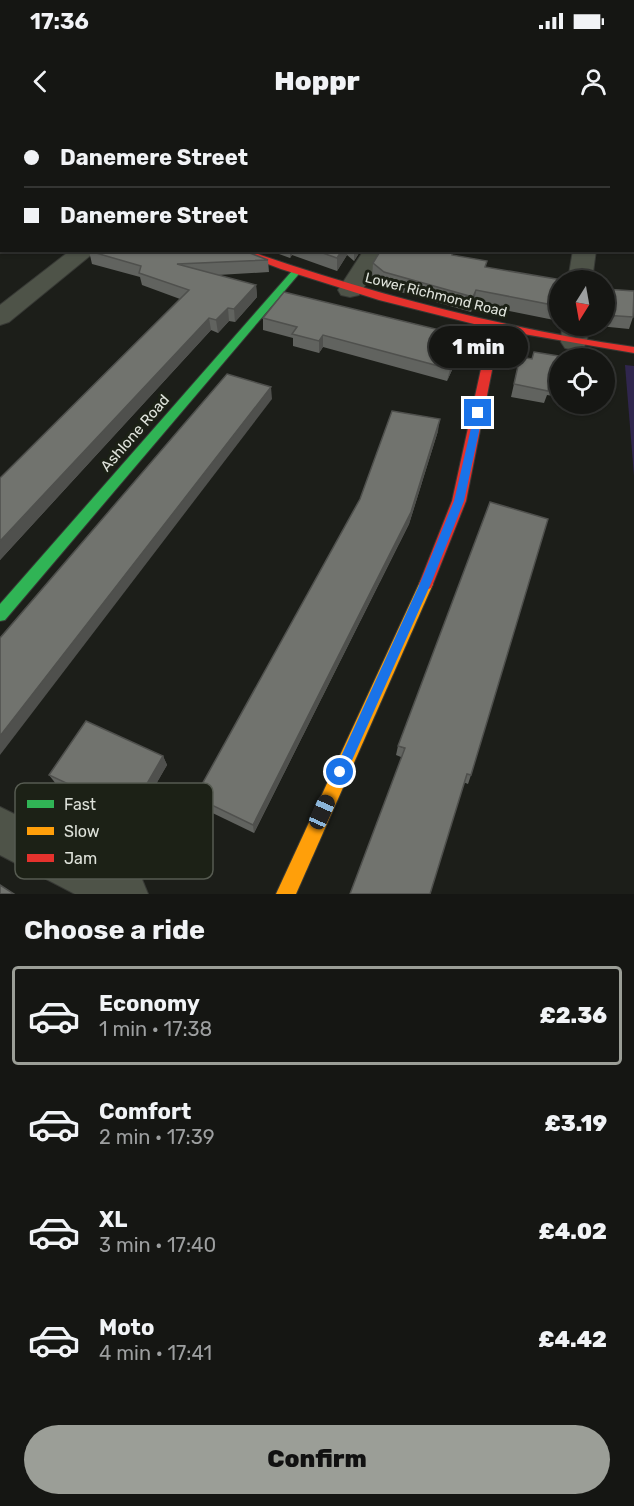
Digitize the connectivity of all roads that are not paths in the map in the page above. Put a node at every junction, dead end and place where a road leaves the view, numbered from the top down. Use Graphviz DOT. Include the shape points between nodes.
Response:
graph roads {
  1 [pos="83,252"];
  2 [pos="240,252"];
  3 [pos="375,252"];
  4 [pos="585,252"];
  5 [pos="582,270"];
  6 [pos="296,273"];
  7 [pos="350,290"];
  8 [pos="0,317"];
  9 [pos="495,328"];
  10 [pos="549,332"];
  11 [pos="582,336"];
  12 [pos="634,350"];
  13 [pos="0,615"];
  14 [pos="0,830"];
  15 [pos="15,838"];
  16 [pos="95,879"];
  17 [pos="124,894"];
  18 [pos="286,894"];
  1 -- 8 [label="street"];
  2 -- 6 [label="street, Lower Richmond Road"];
  3 -- 7 [label="street"];
  4 -- 5 [label="street"];
  6 -- 7 [label="street, Lower Richmond Road"];
  6 -- 13 [label="street, Ashlone Road"];
  7 -- 9 [label="street, Lower Richmond Road"];
  9 -- 10 [label="street, Lower Richmond Road"];
  9 -- 18 [label="street" via="459,501"];
  11 -- 12 [label="street, Lower Richmond Road"];
  14 -- 15 [label="street"];
  16 -- 17 [label="street"];
}
